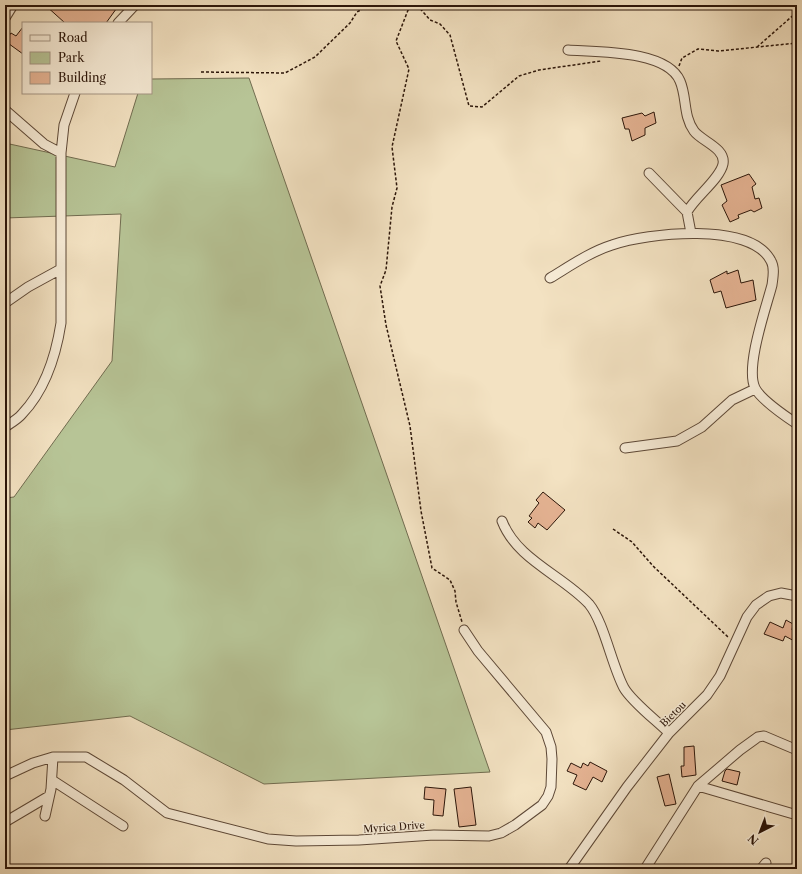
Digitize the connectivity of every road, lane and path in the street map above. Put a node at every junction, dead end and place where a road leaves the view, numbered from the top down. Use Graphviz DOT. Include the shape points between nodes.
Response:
graph roads {
  1 [pos="13,5"];
  2 [pos="135,5"];
  3 [pos="370,5"];
  4 [pos="410,5"];
  5 [pos="417,5"];
  6 [pos="797,12"];
  7 [pos="6,15"];
  8 [pos="119,22"];
  9 [pos="797,43"];
  10 [pos="757,47"];
  11 [pos="568,50"];
  12 [pos="605,60"];
  13 [pos="201,72"];
  14 [pos="677,76"];
  15 [pos="75,94"];
  16 [pos="5,110"];
  17 [pos="61,153"];
  18 [pos="649,173"];
  19 [pos="687,212"];
  20 [pos="691,233"];
  21 [pos="60,270"];
  22 [pos="550,278"];
  23 [pos="5,303"];
  24 [pos="755,389"];
  25 [pos="797,424"];
  26 [pos="5,427"];
  27 [pos="625,448"];
  28 [pos="502,521"];
  29 [pos="613,529"];
  30 [pos="797,596"];
  31 [pos="464,630"];
  32 [pos="735,644"];
  33 [pos="669,733"];
  34 [pos="797,750"];
  35 [pos="53,757"];
  36 [pos="5,776"];
  37 [pos="52,780"];
  38 [pos="698,786"];
  39 [pos="49,796"];
  40 [pos="797,815"];
  41 [pos="45,816"];
  42 [pos="5,822"];
  43 [pos="123,826"];
  44 [pos="570,869"];
  45 [pos="645,869"];
  1 -- 7 [label="street"];
  2 -- 8 [label="street"];
  3 -- 13 [label="path" via="357,12 350,23 315,57 285,73"];
  4 -- 31 [label="path" via="396,41 409,68 392,147 396,188 386,270 380,286 386,325 410,426 421,511 432,568 450,580"];
  5 -- 12 [label="path" via="430,20 440,24 450,35 469,106 482,107 519,76 539,70"];
  6 -- 10 [label="path"];
  9 -- 10 [label="path"];
  10 -- 14 [label="path" via="718,51 698,49 682,58"];
  11 -- 14 [label="street" via="649,58 664,64"];
  14 -- 19 [label="street" via="692,128 719,152 723,162 719,173"];
  15 -- 17 [label="street" via="64,125"];
  16 -- 17 [label="street" via="44,144"];
  17 -- 21 [label="street"];
  18 -- 19 [label="street"];
  19 -- 20 [label="street"];
  20 -- 22 [label="street" via="665,234 612,245"];
  20 -- 24 [label="street" via="731,237 749,242 771,260 774,273 772,285 752,361 752,380"];
  21 -- 23 [label="street"];
  21 -- 26 [label="street" via="61,323 58,343 49,369 36,396 22,415"];
  24 -- 25 [label="street"];
  24 -- 27 [label="street" via="732,400 702,427 677,441"];
  28 -- 33 [label="street" via="506,533 523,551 590,605 627,693"];
  29 -- 32 [label="path" via="632,542 653,566"];
  30 -- 32 [label="street, Bietou" via="781,593 763,599 747,617"];
  31 -- 35 [label="street, Myrica Drive" via="546,732 551,747 551,787 548,796 542,805 501,833 489,836 434,835 352,840 268,839 167,813 124,780 86,757"];
  32 -- 33 [label="street, Bietou" via="720,676 707,695"];
  33 -- 44 [label="street, Bietou"];
  34 -- 38 [label="street" via="764,736 758,737"];
  35 -- 36 [label="street, Myrica Drive"];
  35 -- 37 [label="street"];
  37 -- 39 [label="street"];
  37 -- 43 [label="street"];
  38 -- 40 [label="street"];
  38 -- 45 [label="street"];
  39 -- 41 [label="street"];
  39 -- 42 [label="street"];
}
